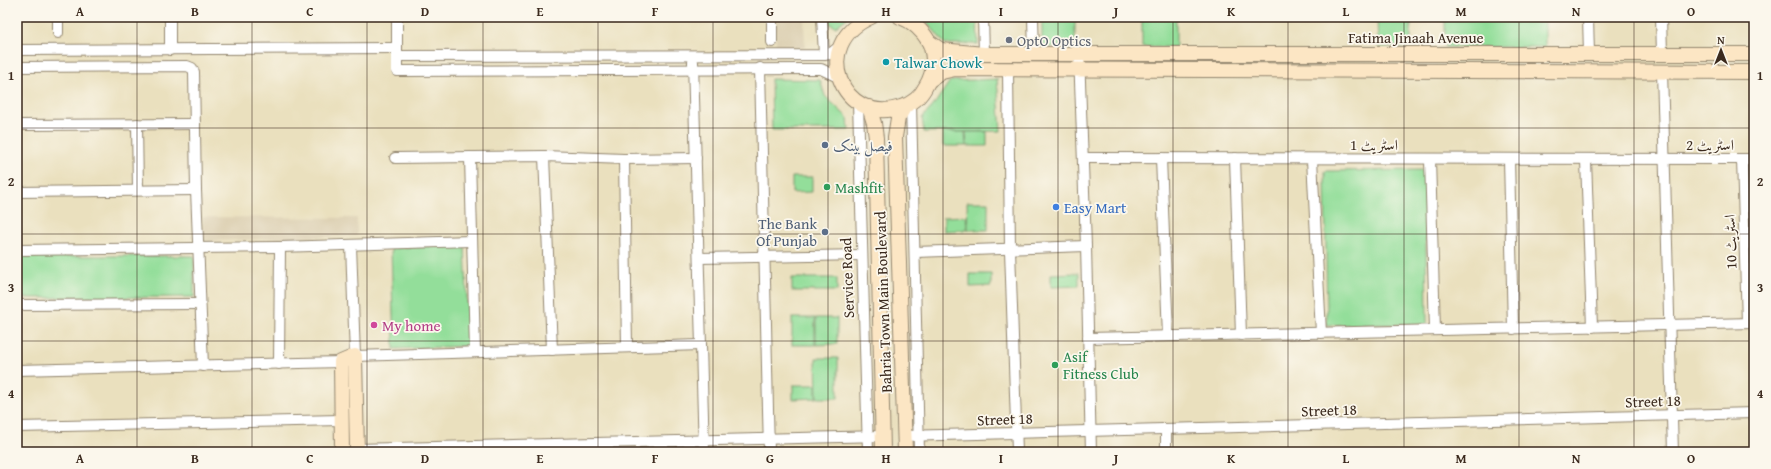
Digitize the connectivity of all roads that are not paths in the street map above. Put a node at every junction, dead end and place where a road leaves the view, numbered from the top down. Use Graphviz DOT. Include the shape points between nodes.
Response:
graph roads {
  1 [pos="58,17"];
  2 [pos="170,17"];
  3 [pos="397,17"];
  4 [pos="772,17"];
  5 [pos="822,17"];
  6 [pos="983,17"];
  7 [pos="1033,17"];
  8 [pos="1588,17"];
  9 [pos="1661,17"];
  10 [pos="906,18"];
  11 [pos="863,19"];
  12 [pos="58,33"];
  13 [pos="928,41"];
  14 [pos="772,42"];
  15 [pos="840,46"];
  16 [pos="17,50"];
  17 [pos="170,50"];
  18 [pos="397,52"];
  19 [pos="984,54"];
  20 [pos="1034,54"];
  21 [pos="1079,54"];
  22 [pos="1589,54"];
  23 [pos="1662,54"];
  24 [pos="1754,54"];
  25 [pos="824,55"];
  26 [pos="692,56"];
  27 [pos="17,67"];
  28 [pos="760,68"];
  29 [pos="1080,68"];
  30 [pos="694,69"];
  31 [pos="1008,69"];
  32 [pos="1662,71"];
  33 [pos="1754,72"];
  34 [pos="840,78"];
  35 [pos="930,80"];
  36 [pos="908,104"];
  37 [pos="863,105"];
  38 [pos="138,124"];
  39 [pos="195,124"];
  40 [pos="17,125"];
  41 [pos="544,156"];
  42 [pos="470,157"];
  43 [pos="396,158"];
  44 [pos="696,158"];
  45 [pos="1083,158"];
  46 [pos="1161,158"];
  47 [pos="1235,158"];
  48 [pos="1312,158"];
  49 [pos="624,159"];
  50 [pos="1430,159"];
  51 [pos="1509,159"];
  52 [pos="1665,159"];
  53 [pos="1754,159"];
  54 [pos="1586,160"];
  55 [pos="1742,160"];
  56 [pos="138,190"];
  57 [pos="196,190"];
  58 [pos="17,192"];
  59 [pos="471,241"];
  60 [pos="351,245"];
  61 [pos="1086,246"];
  62 [pos="199,247"];
  63 [pos="280,247"];
  64 [pos="17,250"];
  65 [pos="1010,250"];
  66 [pos="915,252"];
  67 [pos="862,254"];
  68 [pos="765,257"];
  69 [pos="699,258"];
  70 [pos="200,304"];
  71 [pos="17,305"];
  72 [pos="1750,323"];
  73 [pos="1670,325"];
  74 [pos="1592,327"];
  75 [pos="1513,329"];
  76 [pos="1435,330"];
  77 [pos="1321,333"];
  78 [pos="1241,335"];
  79 [pos="1168,336"];
  80 [pos="1088,338"];
  81 [pos="701,345"];
  82 [pos="627,347"];
  83 [pos="552,350"];
  84 [pos="475,352"];
  85 [pos="355,356"];
  86 [pos="341,362"];
  87 [pos="279,364"];
  88 [pos="203,366"];
  89 [pos="17,370"];
  90 [pos="1754,413"];
  91 [pos="1672,415"];
  92 [pos="341,420"];
  93 [pos="17,427"];
  94 [pos="1166,429"];
  95 [pos="1091,431"];
  96 [pos="1017,433"];
  97 [pos="882,436"];
  98 [pos="904,436"];
  99 [pos="919,436"];
  100 [pos="867,437"];
  101 [pos="769,439"];
  102 [pos="704,441"];
  103 [pos="628,447"];
  104 [pos="357,450"];
  105 [pos="342,452"];
  106 [pos="704,452"];
  107 [pos="769,452"];
  108 [pos="868,452"];
  109 [pos="883,452"];
  110 [pos="905,452"];
  111 [pos="919,452"];
  112 [pos="1017,452"];
  113 [pos="1091,452"];
  114 [pos="1166,452"];
  115 [pos="1673,452"];
  1 -- 12 [label="street"];
  2 -- 17 [label="street"];
  3 -- 18 [label="street"];
  4 -- 14 [label="street"];
  5 -- 25 [label="street"];
  6 -- 19 [label="street"];
  7 -- 20 [label="street"];
  8 -- 22 [label="street"];
  9 -- 23 [label="street"];
  10 -- 13 [label="main road"];
  11 -- 15 [label="main road" via="844,37"];
  13 -- 19 [label="main road, Fatima Jinaah Avenue" via="941,50"];
  13 -- 35 [label="main road" via="933,61"];
  15 -- 25 [label="street" via="830,54"];
  15 -- 34 [label="main road" via="837,62"];
  16 -- 17 [label="street"];
  17 -- 18 [label="street"];
  18 -- 26 [label="street"];
  18 -- 30 [label="street" via="397,71"];
  19 -- 20 [label="main road, Fatima Jinaah Avenue"];
  20 -- 21 [label="main road, Fatima Jinaah Avenue"];
  21 -- 22 [label="main road, Fatima Jinaah Avenue"];
  21 -- 29 [label="street"];
  22 -- 23 [label="main road, Fatima Jinaah Avenue"];
  23 -- 24 [label="main road, Fatima Jinaah Avenue"];
  25 -- 26 [label="street"];
  26 -- 30 [label="street"];
  27 -- 39 [label="street" via="187,66 194,72"];
  28 -- 30 [label="street"];
  28 -- 34 [label="street" via="821,69"];
  28 -- 68 [label="street"];
  29 -- 31 [label="main road"];
  29 -- 32 [label="main road"];
  29 -- 45 [label="street"];
  30 -- 44 [label="street"];
  31 -- 35 [label="main road" via="949,69"];
  31 -- 65 [label="street"];
  32 -- 33 [label="main road"];
  32 -- 52 [label="street"];
  34 -- 37 [label="main road" via="850,96"];
  35 -- 36 [label="main road" via="922,92"];
  36 -- 37 [label="main road" via="887,110"];
  36 -- 66 [label="street"];
  36 -- 98 [label="main road, Bahria Town Main Boulevard" via="898,118 895,137"];
  37 -- 67 [label="street, Service Road"];
  37 -- 97 [label="main road, Bahria Town Main Boulevard" via="874,123 876,138"];
  38 -- 39 [label="street"];
  38 -- 40 [label="street"];
  38 -- 56 [label="street"];
  39 -- 57 [label="street"];
  41 -- 42 [label="street"];
  41 -- 49 [label="street"];
  41 -- 83 [label="street"];
  42 -- 43 [label="street"];
  42 -- 59 [label="street"];
  44 -- 49 [label="street"];
  44 -- 69 [label="street"];
  45 -- 46 [label="street, اسٹریٹ 1"];
  45 -- 61 [label="street"];
  46 -- 47 [label="street, اسٹریٹ 1"];
  46 -- 79 [label="street"];
  47 -- 48 [label="street, اسٹریٹ 1"];
  47 -- 78 [label="street"];
  48 -- 50 [label="street, اسٹریٹ 1"];
  48 -- 77 [label="street"];
  49 -- 82 [label="street"];
  50 -- 51 [label="street, اسٹریٹ 1"];
  50 -- 76 [label="street"];
  51 -- 54 [label="street, اسٹریٹ 1"];
  51 -- 75 [label="street"];
  52 -- 54 [label="street, اسٹریٹ 1"];
  52 -- 55 [label="street, اسٹریٹ 2"];
  52 -- 73 [label="street"];
  53 -- 55 [label="street, اسٹریٹ 2"];
  54 -- 74 [label="street"];
  55 -- 72 [label="street, اسٹریٹ 10"];
  56 -- 57 [label="street"];
  56 -- 58 [label="street"];
  57 -- 62 [label="street"];
  59 -- 60 [label="street"];
  59 -- 84 [label="street"];
  60 -- 63 [label="street"];
  60 -- 85 [label="street"];
  61 -- 65 [label="street"];
  61 -- 80 [label="street"];
  62 -- 63 [label="street"];
  62 -- 64 [label="street"];
  62 -- 70 [label="street"];
  63 -- 87 [label="street"];
  65 -- 66 [label="street"];
  65 -- 96 [label="street"];
  66 -- 99 [label="street"];
  67 -- 68 [label="street"];
  67 -- 100 [label="street, Service Road"];
  68 -- 69 [label="street"];
  68 -- 101 [label="street"];
  69 -- 81 [label="street"];
  70 -- 71 [label="street"];
  70 -- 88 [label="street"];
  72 -- 73 [label="street"];
  73 -- 74 [label="street"];
  73 -- 91 [label="street"];
  74 -- 75 [label="street"];
  75 -- 76 [label="street"];
  76 -- 77 [label="street"];
  77 -- 78 [label="street"];
  78 -- 79 [label="street"];
  79 -- 80 [label="street"];
  80 -- 95 [label="street"];
  81 -- 82 [label="street"];
  81 -- 102 [label="street"];
  82 -- 83 [label="street"];
  83 -- 84 [label="street"];
  84 -- 85 [label="street"];
  85 -- 86 [label="main road"];
  85 -- 104 [label="main road"];
  86 -- 87 [label="street"];
  86 -- 92 [label="main road"];
  87 -- 88 [label="street"];
  88 -- 89 [label="street"];
  90 -- 91 [label="street, Street 18"];
  91 -- 94 [label="street, Street 18"];
  91 -- 115 [label="street"];
  92 -- 93 [label="street"];
  92 -- 105 [label="main road"];
  94 -- 95 [label="street, Street 18"];
  94 -- 114 [label="street"];
  95 -- 96 [label="street, Street 18"];
  95 -- 113 [label="street"];
  96 -- 99 [label="street, Street 18"];
  96 -- 112 [label="street"];
  97 -- 100 [label="street"];
  97 -- 109 [label="main road, Bahria Town Main Boulevard"];
  98 -- 99 [label="street, Street 18"];
  98 -- 110 [label="main road, Bahria Town Main Boulevard"];
  99 -- 111 [label="street"];
  100 -- 101 [label="street"];
  100 -- 108 [label="street, Service Road"];
  101 -- 102 [label="street"];
  101 -- 107 [label="street"];
  102 -- 103 [label="street"];
  102 -- 106 [label="street"];
  103 -- 104 [label="street"];
}
